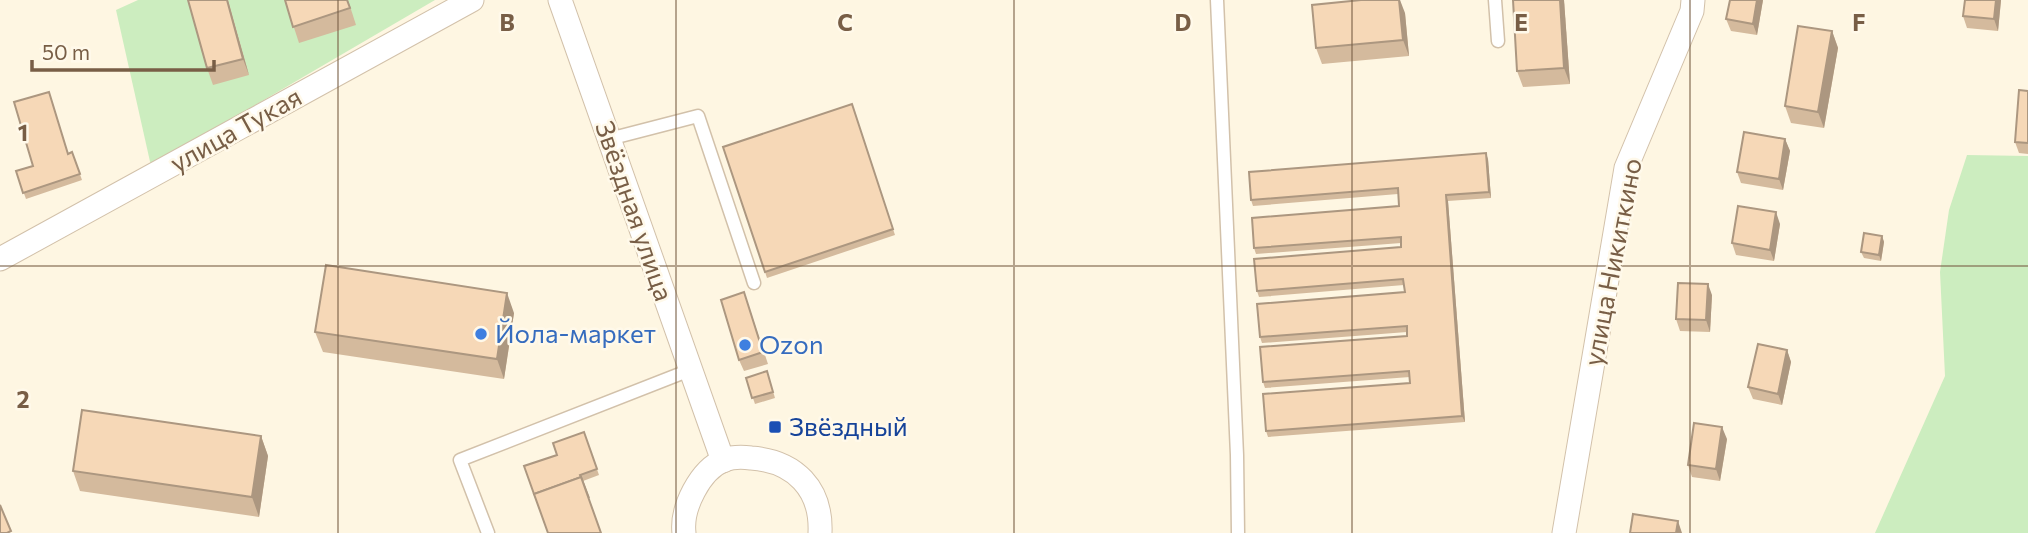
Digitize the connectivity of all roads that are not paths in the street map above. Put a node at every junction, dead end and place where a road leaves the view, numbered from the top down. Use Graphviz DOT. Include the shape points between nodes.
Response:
graph roads {
  1 [pos="472,0"];
  2 [pos="560,0"];
  3 [pos="1217,0"];
  4 [pos="1495,0"];
  5 [pos="1693,0"];
  6 [pos="1498,41"];
  7 [pos="609,139"];
  8 [pos="0,260"];
  9 [pos="754,283"];
  10 [pos="690,370"];
  11 [pos="723,461"];
  12 [pos="488,533"];
  13 [pos="684,533"];
  14 [pos="820,533"];
  15 [pos="1238,533"];
  16 [pos="1564,533"];
  1 -- 8 [label="street, улица Тукая"];
  2 -- 7 [label="street, Звёздная улица"];
  3 -- 15 [label="lane"];
  4 -- 6 [label="lane"];
  5 -- 16 [label="street, улица Никиткино" via="1626,168"];
  7 -- 9 [label="lane" via="698,116"];
  7 -- 10 [label="street, Звёздная улица"];
  10 -- 11 [label="street, Звёздная улица"];
  10 -- 12 [label="lane" via="460,460"];
  11 -- 13 [label="street" via="689,498"];
  11 -- 14 [label="street" via="743,457 784,465 815,496"];
}
